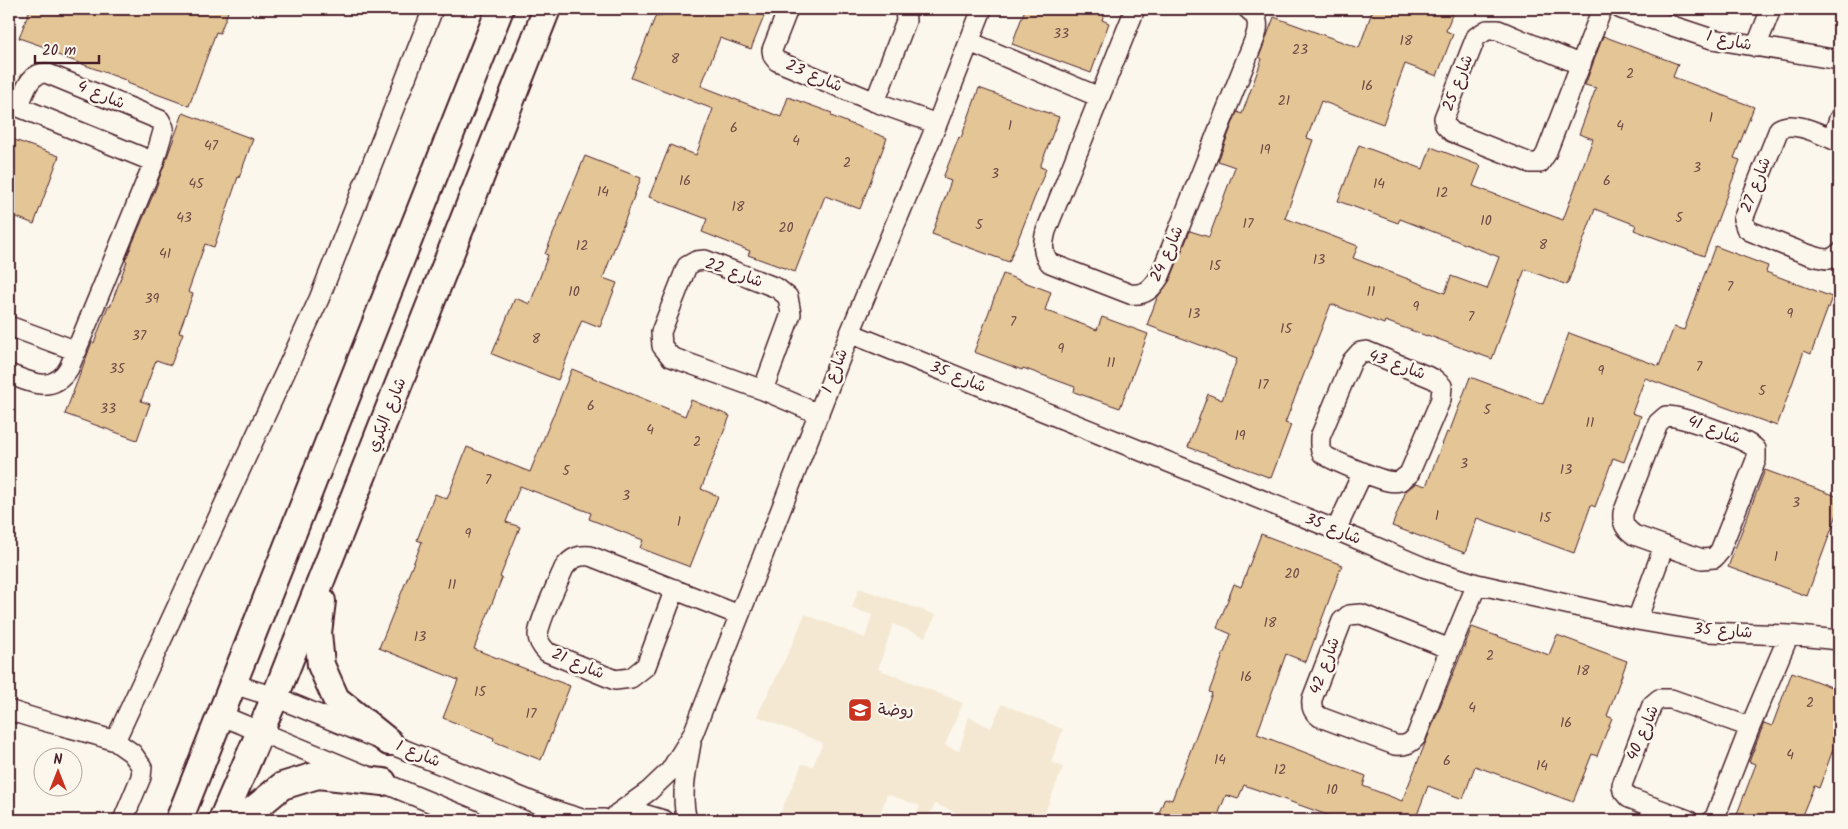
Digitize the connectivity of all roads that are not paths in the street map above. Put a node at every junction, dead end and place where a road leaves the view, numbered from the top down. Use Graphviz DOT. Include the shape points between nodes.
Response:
graph roads {
  1 [pos="434,9"];
  2 [pos="500,9"];
  3 [pos="548,9"];
  4 [pos="788,9"];
  5 [pos="905,9"];
  6 [pos="982,9"];
  7 [pos="1135,9"];
  8 [pos="1248,9"];
  9 [pos="1602,9"];
  10 [pos="1621,9"];
  11 [pos="1771,9"];
  12 [pos="970,42"];
  13 [pos="1756,47"];
  14 [pos="1839,60"];
  15 [pos="1581,65"];
  16 [pos="1099,97"];
  17 [pos="875,102"];
  18 [pos="13,105"];
  19 [pos="1839,119"];
  20 [pos="937,124"];
  21 [pos="1835,140"];
  22 [pos="154,162"];
  23 [pos="1839,254"];
  24 [pos="9,326"];
  25 [pos="850,333"];
  26 [pos="77,352"];
  27 [pos="9,374"];
  28 [pos="763,390"];
  29 [pos="819,414"];
  30 [pos="1363,472"];
  31 [pos="1336,530"];
  32 [pos="1664,546"];
  33 [pos="327,567"];
  34 [pos="1478,584"];
  35 [pos="675,590"];
  36 [pos="738,615"];
  37 [pos="1637,620"];
  38 [pos="1789,635"];
  39 [pos="1839,640"];
  40 [pos="1450,649"];
  41 [pos="233,684"];
  42 [pos="275,697"];
  43 [pos="9,710"];
  44 [pos="220,715"];
  45 [pos="1750,727"];
  46 [pos="260,731"];
  47 [pos="693,734"];
  48 [pos="115,741"];
  49 [pos="389,742"];
  50 [pos="383,782"];
  51 [pos="607,818"];
  52 [pos="123,820"];
  53 [pos="179,820"];
  54 [pos="222,820"];
  55 [pos="246,820"];
  56 [pos="473,820"];
  57 [pos="664,820"];
  58 [pos="687,820"];
  59 [pos="1688,820"];
  60 [pos="1712,820"];
  1 -- 48 [label="street" via="319,299"];
  2 -- 41 [label="main road"];
  3 -- 33 [label="main road, شارع البكري"];
  4 -- 17 [label="street, شارع 23" via="772,50 777,61"];
  5 -- 17 [label="street" via="906,21"];
  6 -- 12 [label="street, شارع 1"];
  7 -- 16 [label="street, شارع 24"];
  8 -- 16 [label="street, شارع 24" via="1257,19 1255,38 1160,276 1153,287 1139,295 1050,263 1043,250 1046,231"];
  9 -- 15 [label="street, شارع 25"];
  10 -- 13 [label="street, شارع 1" via="1712,40"];
  11 -- 13 [label="street"];
  12 -- 16 [label="street"];
  12 -- 20 [label="street, شارع 1"];
  13 -- 14 [label="street, شارع 1"];
  15 -- 15 [label="street, شارع 25" via="1540,163 1530,163 1452,132 1445,125 1444,118 1476,37 1487,30 1498,30"];
  17 -- 20 [label="street, شارع 23"];
  18 -- 22 [label="street, شارع 4"];
  18 -- 22 [label="street, شارع 4" via="31,78 39,74 55,76 160,120 164,128"];
  19 -- 21 [label="street, شارع 27"];
  20 -- 25 [label="street, شارع 1"];
  21 -- 23 [label="street, شارع 27" via="1797,126 1779,129 1743,219 1750,231 1797,250 1828,259"];
  22 -- 26 [label="street, شارع 4"];
  24 -- 26 [label="street"];
  25 -- 29 [label="street, شارع 1"];
  25 -- 31 [label="street, شارع 35"];
  26 -- 27 [label="street, شارع 4" via="63,378 55,382 33,384"];
  28 -- 28 [label="street, شارع 22" via="672,357 662,346 661,332 687,266 705,260 777,288 788,297 791,314"];
  28 -- 29 [label="street, شارع 22"];
  29 -- 36 [label="street, شارع 1"];
  30 -- 30 [label="street, شارع 43" via="1387,481 1405,479 1442,392 1442,386 1434,379 1366,351 1360,352 1352,361 1320,437 1322,453"];
  30 -- 31 [label="street"];
  31 -- 34 [label="street, شارع 35" via="1424,567"];
  32 -- 32 [label="street, شارع 41" via="1702,559 1717,556 1756,460 1756,448 1752,444 1677,417 1666,416 1658,423 1622,519 1626,529 1634,535"];
  32 -- 37 [label="street"];
  33 -- 42 [label="main road, شارع البكري"];
  33 -- 49 [label="main road" via="318,633 321,665 336,699"];
  34 -- 37 [label="street, شارع 35"];
  34 -- 40 [label="street, شارع 42"];
  35 -- 35 [label="street, شارع 21" via="590,556 576,557 564,568 541,624 538,634 540,646 547,652 615,680 631,678 646,666"];
  35 -- 36 [label="street, شارع 21"];
  36 -- 47 [label="street, شارع 1"];
  37 -- 38 [label="street, شارع 35" via="1707,632"];
  38 -- 39 [label="street, شارع 35"];
  38 -- 45 [label="street"];
  40 -- 40 [label="street, شارع 42" via="1416,737 1404,746 1314,713 1312,699 1342,621 1349,615 1361,614"];
  41 -- 42 [label="street, شارع 1"];
  41 -- 44 [label="main road"];
  42 -- 46 [label="main road, شارع البكري"];
  42 -- 49 [label="street, شارع 1"];
  43 -- 48 [label="street"];
  44 -- 46 [label="street"];
  44 -- 53 [label="main road"];
  45 -- 59 [label="street, شارع 40" via="1671,698 1659,699 1652,705 1622,785 1623,791 1629,798"];
  45 -- 60 [label="street"];
  46 -- 50 [label="street"];
  46 -- 54 [label="main road, شارع البكري"];
  47 -- 51 [label="street, شارع 1" via="670,771 649,791"];
  47 -- 58 [label="street, شارع 1" via="685,777"];
  48 -- 52 [label="street" via="132,753 142,767"];
  49 -- 51 [label="street, شارع 1" via="550,809 582,819"];
  50 -- 55 [label="main road" via="318,775 282,786"];
  50 -- 56 [label="street"];
  51 -- 57 [label="street" via="640,813"];
}
